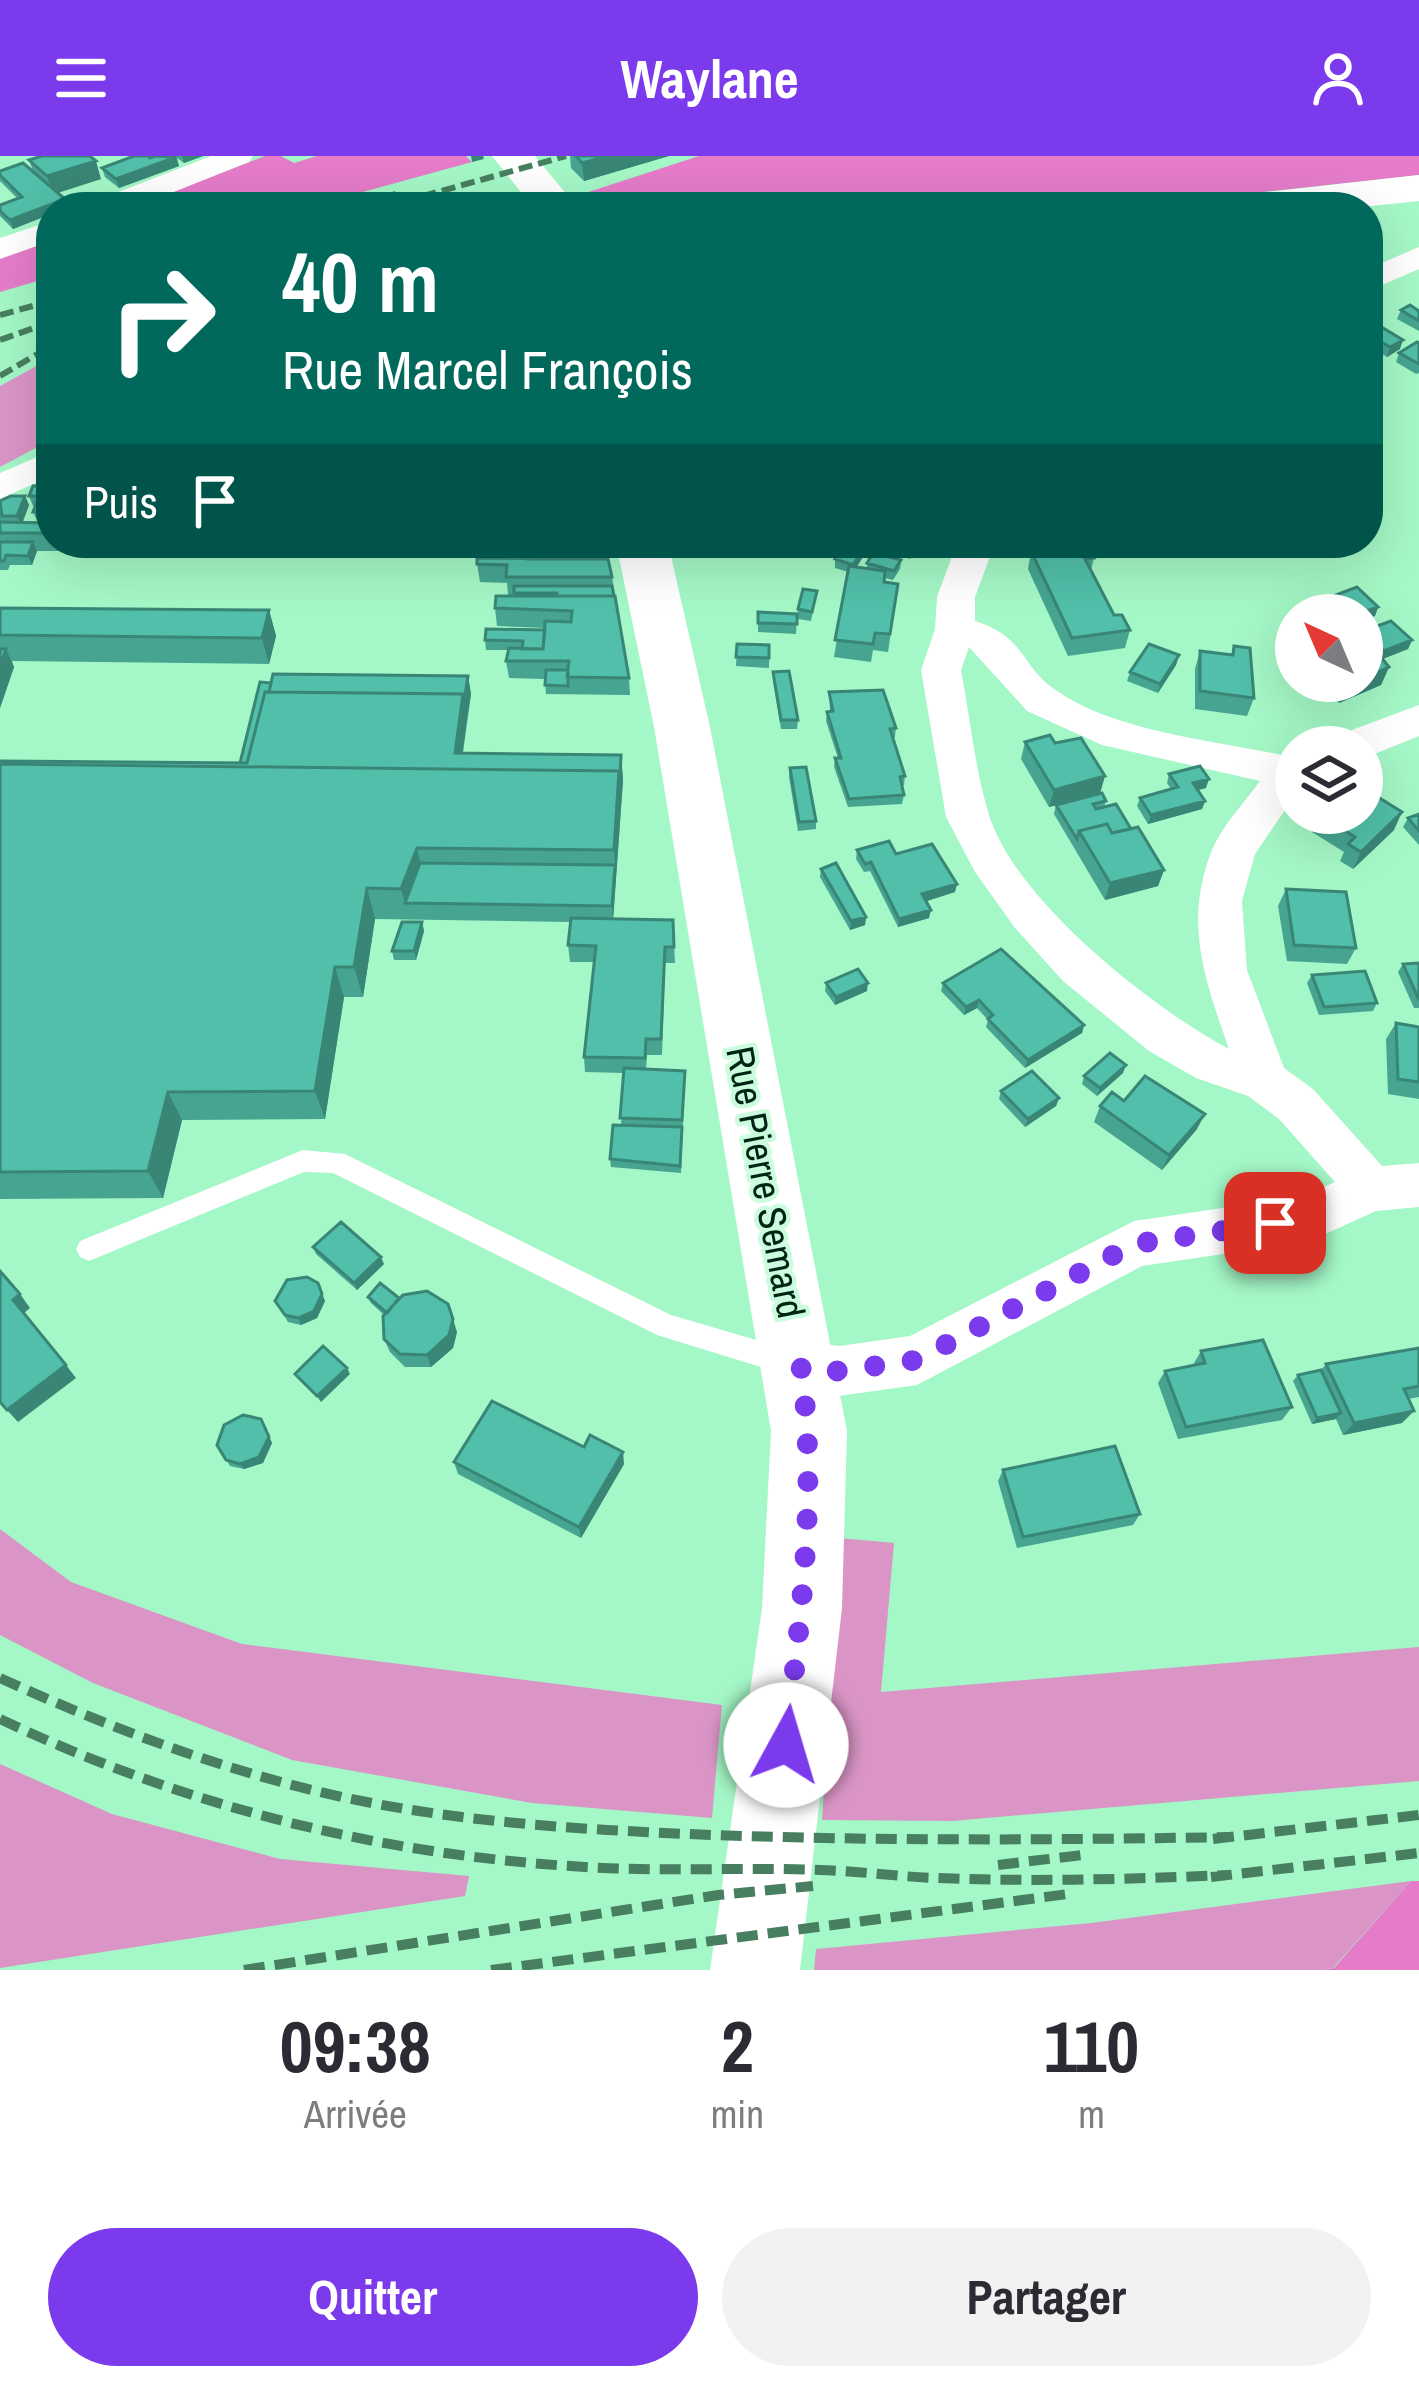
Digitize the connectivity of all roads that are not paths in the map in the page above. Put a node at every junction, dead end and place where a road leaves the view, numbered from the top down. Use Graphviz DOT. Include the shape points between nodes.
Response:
graph roads {
  1 [pos="238,156"];
  2 [pos="513,156"];
  3 [pos="1419,188"];
  4 [pos="147,192"];
  5 [pos="543,192"];
  6 [pos="1383,192"];
  7 [pos="36,236"];
  8 [pos="0,249"];
  9 [pos="1419,257"];
  10 [pos="1383,273"];
  11 [pos="36,470"];
  12 [pos="0,488"];
  13 [pos="645,558"];
  14 [pos="970,558"];
  15 [pos="955,628"];
  16 [pos="1419,720"];
  17 [pos="1383,734"];
  18 [pos="1275,766"];
  19 [pos="1275,794"];
  20 [pos="1265,1081"];
  21 [pos="1395,1187"];
  22 [pos="88,1249"];
  23 [pos="801,1367"];
  24 [pos="754,1970"];
  1 -- 4 [label="street"];
  2 -- 5 [label="street"];
  3 -- 6 [label="street"];
  7 -- 8 [label="street"];
  9 -- 10 [label="street"];
  11 -- 12 [label="street"];
  13 -- 23 [label="street, Rue Pierre Semard"];
  14 -- 15 [label="street"];
  15 -- 18 [label="street" via="988,639 1041,701 1117,735"];
  15 -- 20 [label="street" via="941,670 968,817 1030,916 1079,968 1166,1037"];
  16 -- 17 [label="street"];
  19 -- 20 [label="street" via="1234,850 1220,901 1224,970"];
  20 -- 21 [label="street"];
  21 -- 23 [label="street" via="1310,1218 1134,1244 917,1360 838,1371"];
  22 -- 23 [label="lane" via="303,1161 336,1162 666,1326"];
  23 -- 24 [label="street, Rue Pierre Semard" via="809,1431 802,1608"];
}
